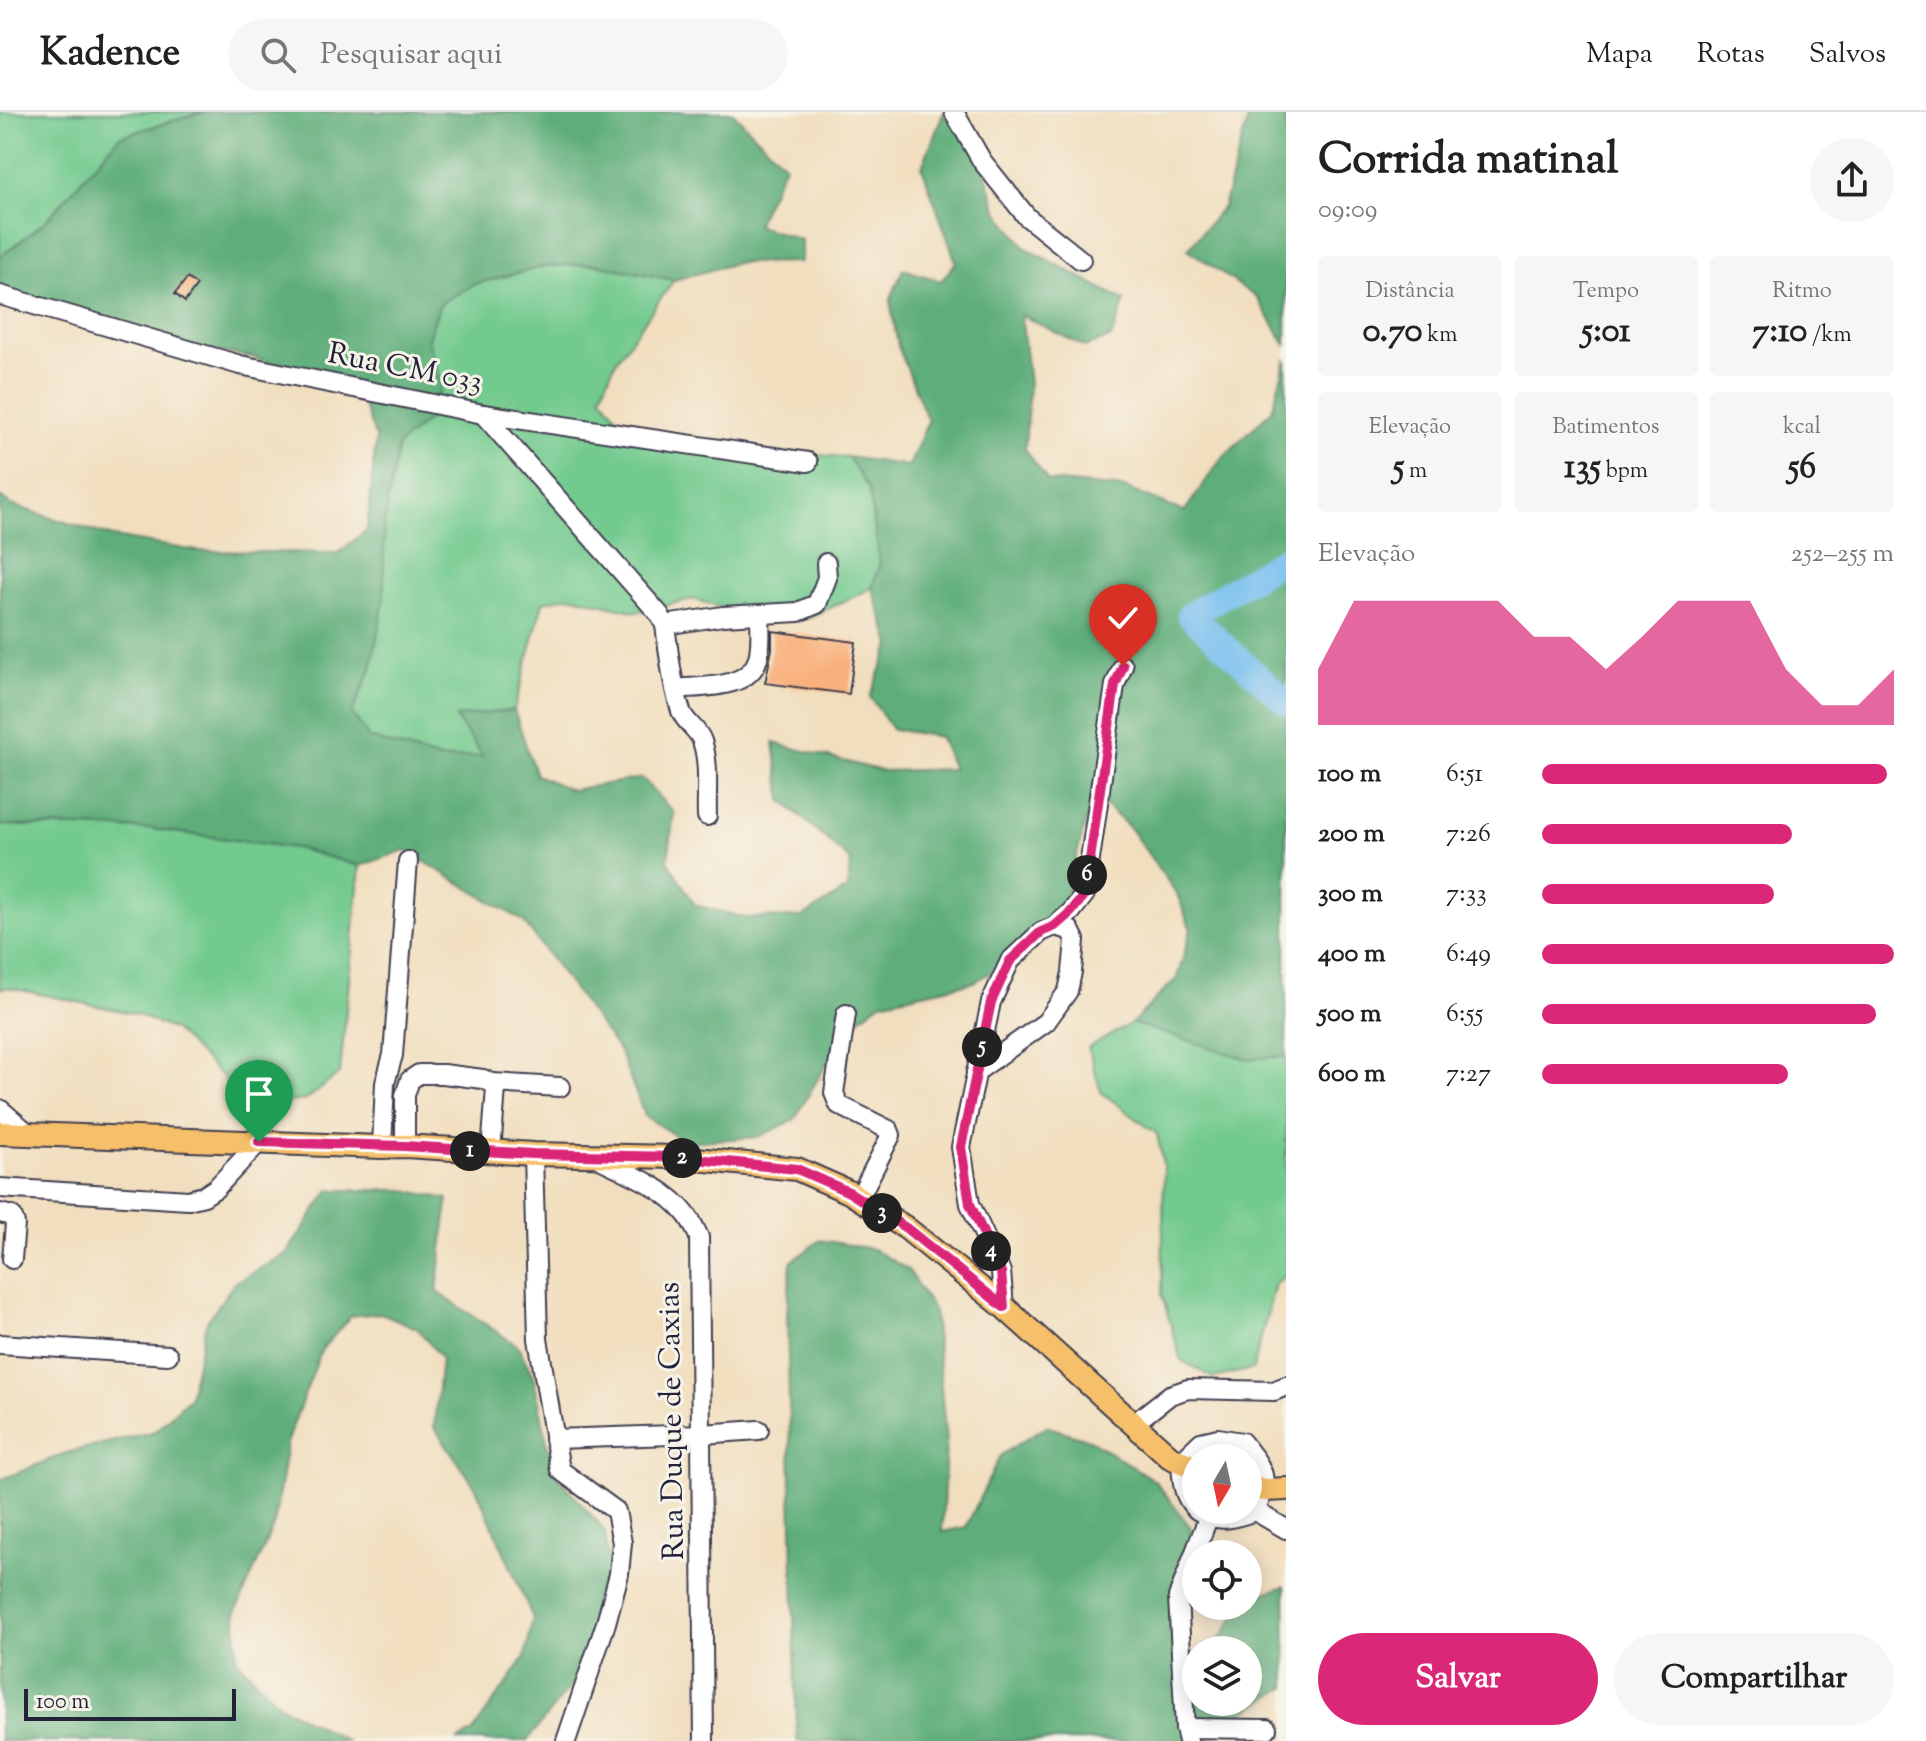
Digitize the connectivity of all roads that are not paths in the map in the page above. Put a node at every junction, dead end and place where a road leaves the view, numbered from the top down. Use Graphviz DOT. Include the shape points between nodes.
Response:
graph roads {
  1 [pos="954,112"];
  2 [pos="1081,260"];
  3 [pos="0,295"];
  4 [pos="483,414"];
  5 [pos="808,462"];
  6 [pos="826,563"];
  7 [pos="760,614"];
  8 [pos="665,625"];
  9 [pos="1123,666"];
  10 [pos="675,689"];
  11 [pos="707,816"];
  12 [pos="408,861"];
  13 [pos="1055,926"];
  14 [pos="846,1014"];
  15 [pos="976,1072"];
  16 [pos="492,1083"];
  17 [pos="560,1087"];
  18 [pos="0,1109"];
  19 [pos="0,1133"];
  20 [pos="29,1134"];
  21 [pos="259,1142"];
  22 [pos="394,1147"];
  23 [pos="491,1152"];
  24 [pos="533,1154"];
  25 [pos="594,1156"];
  26 [pos="0,1188"];
  27 [pos="859,1198"];
  28 [pos="0,1213"];
  29 [pos="12,1259"];
  30 [pos="1004,1307"];
  31 [pos="0,1344"];
  32 [pos="168,1355"];
  33 [pos="1286,1386"];
  34 [pos="1133,1424"];
  35 [pos="759,1430"];
  36 [pos="702,1434"];
  37 [pos="554,1439"];
  38 [pos="1200,1444"];
  39 [pos="1244,1444"];
  40 [pos="1182,1462"];
  41 [pos="1262,1515"];
  42 [pos="1197,1524"];
  43 [pos="1286,1529"];
  44 [pos="1267,1729"];
  45 [pos="1187,1734"];
  46 [pos="701,1739"];
  47 [pos="566,1741"];
  1 -- 2 [label="street" via="982,161 1027,217"];
  3 -- 4 [label="street, Rua CM 033" via="240,365"];
  4 -- 5 [label="street, Rua CM 033"];
  4 -- 8 [label="street"];
  6 -- 7 [label="street" via="827,578 817,604 798,612"];
  7 -- 8 [label="street"];
  7 -- 10 [label="street" via="759,657 753,671 732,684"];
  8 -- 10 [label="street"];
  9 -- 13 [label="street" via="1115,685 1085,894"];
  10 -- 11 [label="street" via="682,716 702,741"];
  12 -- 22 [label="street" via="393,1055 385,1083"];
  13 -- 15 [label="street" via="1010,961 991,1002"];
  13 -- 15 [label="street" via="1070,930 1075,940 1068,991 1046,1022"];
  14 -- 27 [label="street" via="835,1100 891,1135"];
  15 -- 30 [label="street" via="961,1147 970,1204 1001,1272"];
  16 -- 17 [label="street"];
  16 -- 22 [label="street" via="419,1074 410,1080"];
  16 -- 23 [label="street" via="496,1088"];
  18 -- 20 [label="street"];
  19 -- 20 [label="main road"];
  20 -- 21 [label="main road"];
  21 -- 22 [label="main road"];
  21 -- 26 [label="street" via="216,1188 188,1200"];
  22 -- 23 [label="main road"];
  23 -- 24 [label="main road"];
  24 -- 25 [label="main road"];
  24 -- 37 [label="street" via="538,1339"];
  25 -- 27 [label="main road" via="676,1157 797,1169"];
  25 -- 36 [label="street, Rua Duque de Caxias" via="675,1202 699,1237"];
  27 -- 30 [label="main road" via="906,1228"];
  28 -- 29 [label="street" via="12,1216 15,1224"];
  30 -- 34 [label="main road"];
  31 -- 32 [label="street"];
  33 -- 34 [label="street" via="1274,1391 1188,1389 1170,1395"];
  34 -- 40 [label="main road"];
  35 -- 36 [label="street"];
  36 -- 37 [label="street"];
  36 -- 46 [label="street, Rua Duque de Caxias"];
  37 -- 47 [label="street" via="560,1470 616,1511 622,1543 606,1623"];
  38 -- 39 [label="street" via="1218,1438"];
  41 -- 43 [label="street"];
  42 -- 45 [label="street" via="1178,1597"];
  44 -- 45 [label="street"];
}
